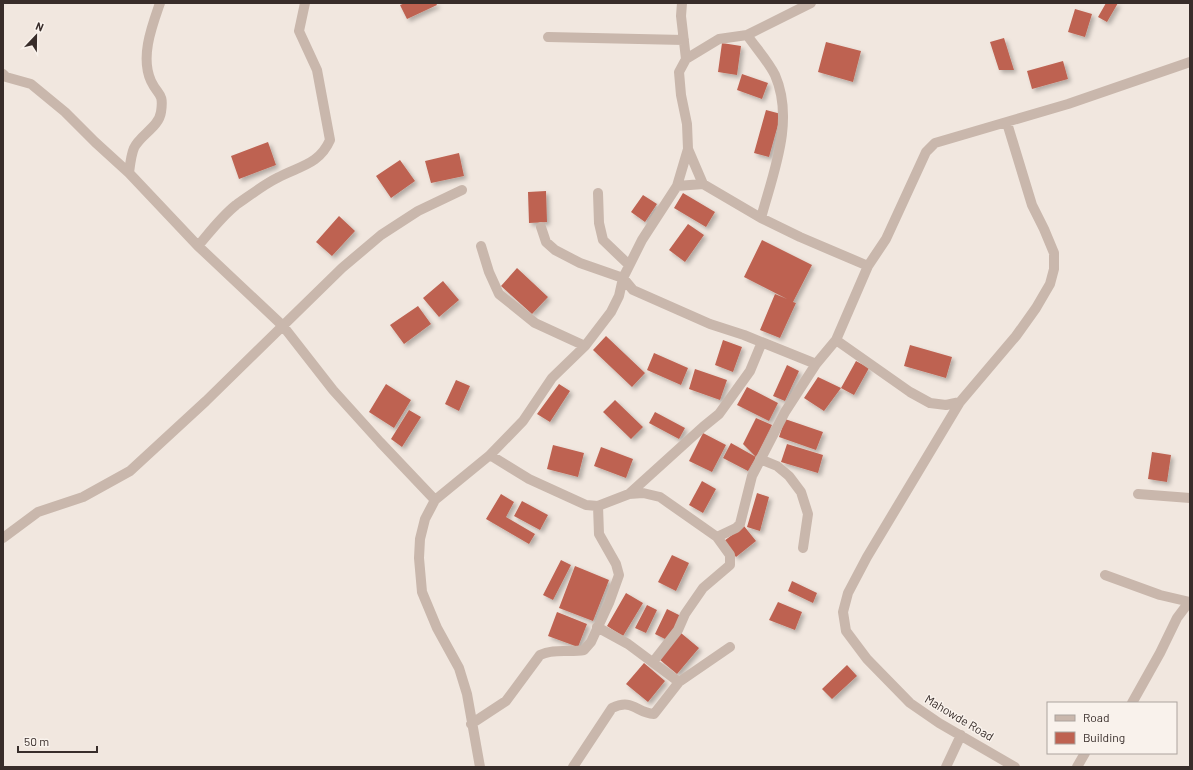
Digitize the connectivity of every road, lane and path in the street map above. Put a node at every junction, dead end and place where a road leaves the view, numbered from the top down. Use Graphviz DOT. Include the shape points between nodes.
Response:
graph roads {
  1 [pos="160,3"];
  2 [pos="305,3"];
  3 [pos="682,3"];
  4 [pos="811,3"];
  5 [pos="747,35"];
  6 [pos="548,37"];
  7 [pos="684,40"];
  8 [pos="686,59"];
  9 [pos="1190,62"];
  10 [pos="3,74"];
  11 [pos="1007,123"];
  12 [pos="688,149"];
  13 [pos="128,172"];
  14 [pos="703,184"];
  15 [pos="677,186"];
  16 [pos="462,190"];
  17 [pos="598,193"];
  18 [pos="761,218"];
  19 [pos="541,227"];
  20 [pos="198,246"];
  21 [pos="481,246"];
  22 [pos="629,265"];
  23 [pos="868,266"];
  24 [pos="623,278"];
  25 [pos="282,326"];
  26 [pos="836,340"];
  27 [pos="762,342"];
  28 [pos="585,346"];
  29 [pos="816,364"];
  30 [pos="960,402"];
  31 [pos="490,455"];
  32 [pos="760,459"];
  33 [pos="629,494"];
  34 [pos="1138,494"];
  35 [pos="1190,498"];
  36 [pos="435,500"];
  37 [pos="598,506"];
  38 [pos="717,537"];
  39 [pos="3,538"];
  40 [pos="803,548"];
  41 [pos="1105,575"];
  42 [pos="1190,602"];
  43 [pos="597,627"];
  44 [pos="730,646"];
  45 [pos="653,662"];
  46 [pos="679,682"];
  47 [pos="1133,702"];
  48 [pos="471,724"];
  49 [pos="961,736"];
  50 [pos="1084,754"];
  51 [pos="480,767"];
  52 [pos="573,767"];
  53 [pos="946,767"];
  54 [pos="1015,767"];
  55 [pos="1077,767"];
  1 -- 13 [label="street" via="151,27 147,58 151,81 162,97 161,114 152,129 134,149"];
  2 -- 20 [label="street" via="299,31 317,70 330,140 326,150 318,159 276,178 235,206 219,220"];
  3 -- 7 [label="street"];
  4 -- 5 [label="street"];
  5 -- 8 [label="street" via="719,39"];
  5 -- 18 [label="street" via="774,74 779,87 783,119 775,170"];
  6 -- 7 [label="street"];
  7 -- 8 [label="street"];
  8 -- 12 [label="street" via="679,72"];
  9 -- 11 [label="street"];
  10 -- 13 [label="street" via="31,84 65,112"];
  11 -- 23 [label="street" via="935,143 926,152 886,239"];
  11 -- 30 [label="street" via="1032,205 1054,253 1054,269 1050,284 1036,308 1016,336"];
  12 -- 14 [label="street"];
  12 -- 15 [label="street"];
  13 -- 20 [label="street"];
  14 -- 15 [label="street"];
  14 -- 18 [label="street"];
  15 -- 22 [label="street"];
  16 -- 25 [label="street" via="418,211 381,235 342,268"];
  17 -- 22 [label="street" via="598,223 603,240"];
  18 -- 23 [label="street" via="800,238"];
  19 -- 24 [label="street" via="546,242 555,250 580,263"];
  20 -- 25 [label="street"];
  21 -- 28 [label="street" via="499,294 535,323"];
  22 -- 24 [label="street"];
  23 -- 26 [label="street"];
  24 -- 27 [label="street" via="638,293 710,324"];
  24 -- 28 [label="street" via="619,296 611,312"];
  25 -- 36 [label="street" via="333,390"];
  25 -- 39 [label="street" via="130,471 83,497 38,512"];
  26 -- 29 [label="street"];
  26 -- 30 [label="street" via="930,403 946,405"];
  27 -- 29 [label="street"];
  27 -- 33 [label="street" via="750,371 719,414"];
  28 -- 31 [label="street" via="552,378 523,421"];
  29 -- 32 [label="street" via="785,412"];
  30 -- 49 [label="street, Mahowde Road" via="867,557 848,593 843,612 846,631 868,659 910,703"];
  31 -- 36 [label="street"];
  31 -- 37 [label="street" via="529,479 586,505"];
  32 -- 38 [label="street" via="752,476 740,524"];
  32 -- 40 [label="street" via="777,466 789,476 801,492 808,514"];
  33 -- 37 [label="street"];
  33 -- 38 [label="street" via="643,493 660,497"];
  34 -- 35 [label="street"];
  36 -- 48 [label="street" via="425,518 420,539 422,592 437,628 459,668 467,694"];
  37 -- 43 [label="street" via="599,534 616,564 619,575"];
  38 -- 45 [label="street" via="730,555 730,565 703,588 685,614 678,630"];
  41 -- 42 [label="street" via="1160,595"];
  42 -- 47 [label="street" via="1177,618"];
  43 -- 45 [label="street" via="628,644"];
  43 -- 48 [label="street" via="591,642 584,650 557,650 540,655 506,701"];
  44 -- 46 [label="street"];
  45 -- 46 [label="street"];
  46 -- 52 [label="street" via="654,714 648,714 628,704 612,708"];
  48 -- 51 [label="street"];
  49 -- 53 [label="street"];
  49 -- 54 [label="street, Mahowde Road"];
  50 -- 55 [label="street"];
}
